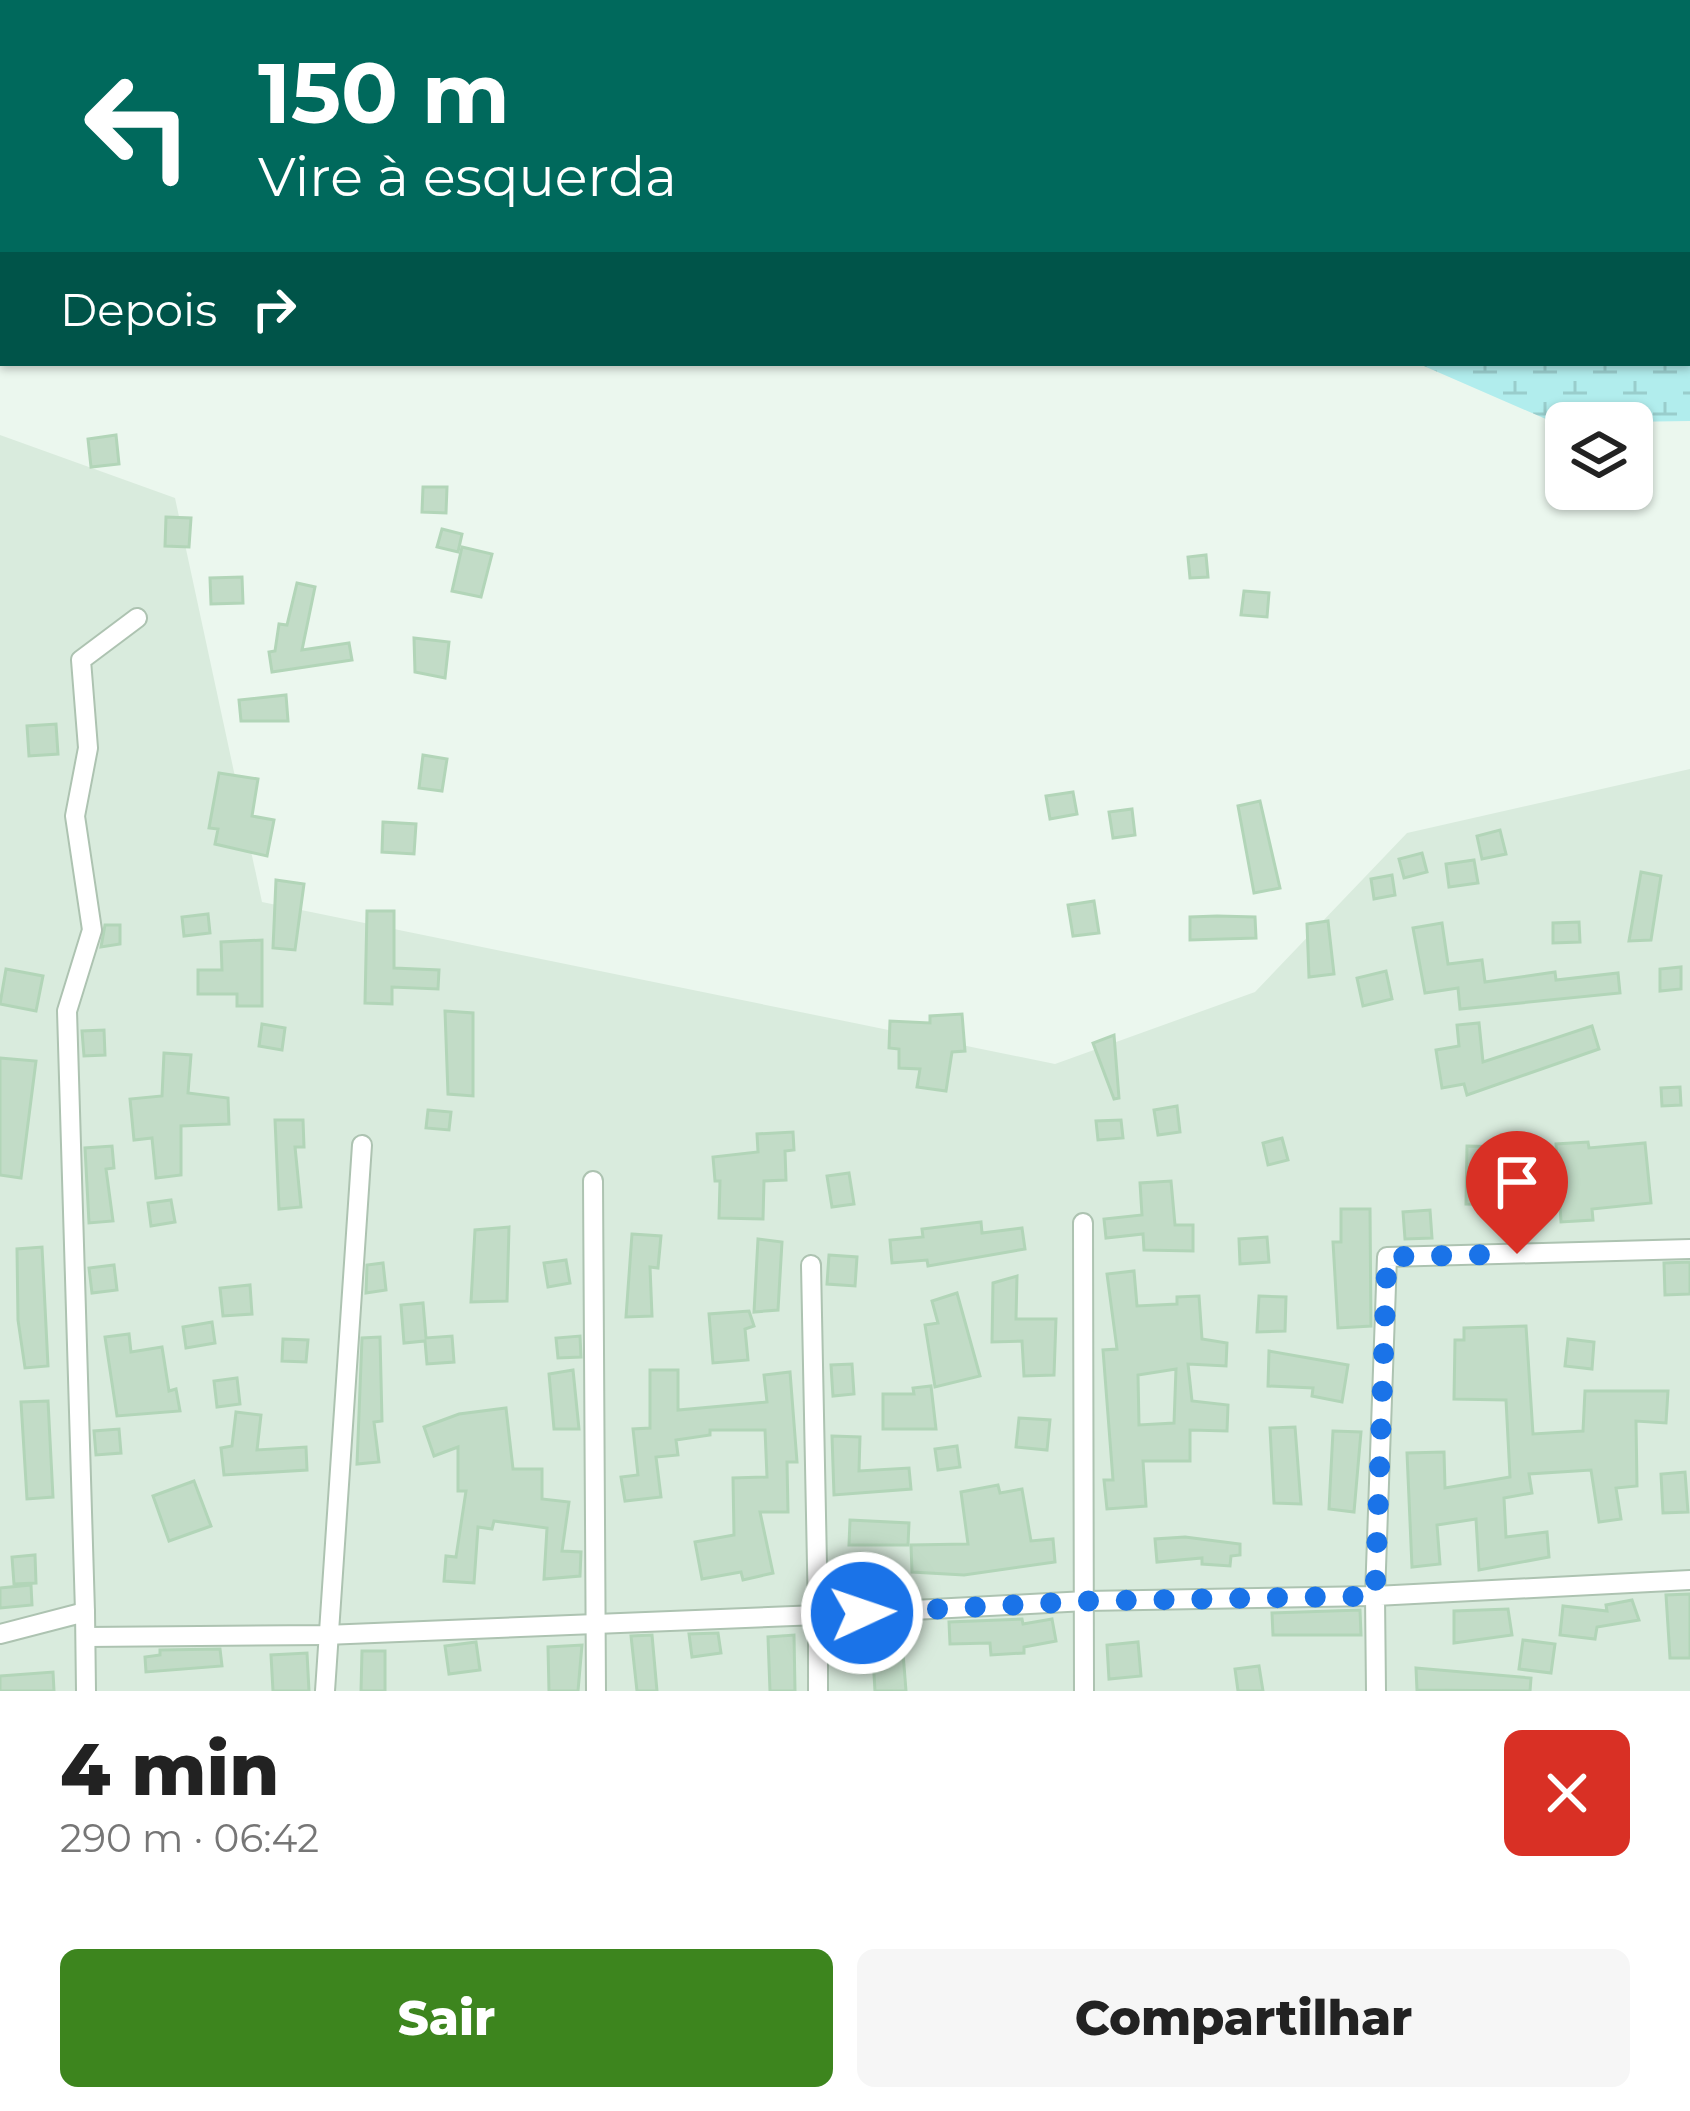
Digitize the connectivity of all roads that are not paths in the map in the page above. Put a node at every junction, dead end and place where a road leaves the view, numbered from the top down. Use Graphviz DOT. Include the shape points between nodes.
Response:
graph roads {
  1 [pos="137,618"];
  2 [pos="362,1145"];
  3 [pos="593,1181"];
  4 [pos="1083,1223"];
  5 [pos="1690,1249"];
  6 [pos="811,1265"];
  7 [pos="1690,1580"];
  8 [pos="1375,1596"];
  9 [pos="1086,1601"];
  10 [pos="85,1612"];
  11 [pos="818,1616"];
  12 [pos="595,1624"];
  13 [pos="0,1634"];
  14 [pos="325,1635"];
  15 [pos="86,1636"];
  16 [pos="86,1691"];
  17 [pos="325,1691"];
  18 [pos="596,1691"];
  19 [pos="818,1691"];
  20 [pos="1084,1691"];
  21 [pos="1376,1691"];
  1 -- 10 [label="street" via="81,659 88,748 75,816 92,930 68,1011"];
  2 -- 14 [label="street"];
  3 -- 12 [label="street"];
  4 -- 9 [label="street"];
  5 -- 8 [label="street" via="1387,1257"];
  6 -- 11 [label="street"];
  7 -- 8 [label="street"];
  8 -- 9 [label="street"];
  8 -- 21 [label="street"];
  9 -- 11 [label="street"];
  9 -- 20 [label="street"];
  10 -- 13 [label="street"];
  10 -- 15 [label="street"];
  11 -- 12 [label="street"];
  11 -- 19 [label="street"];
  12 -- 14 [label="street"];
  12 -- 18 [label="street"];
  14 -- 15 [label="street"];
  14 -- 17 [label="street"];
  15 -- 16 [label="street"];
}
